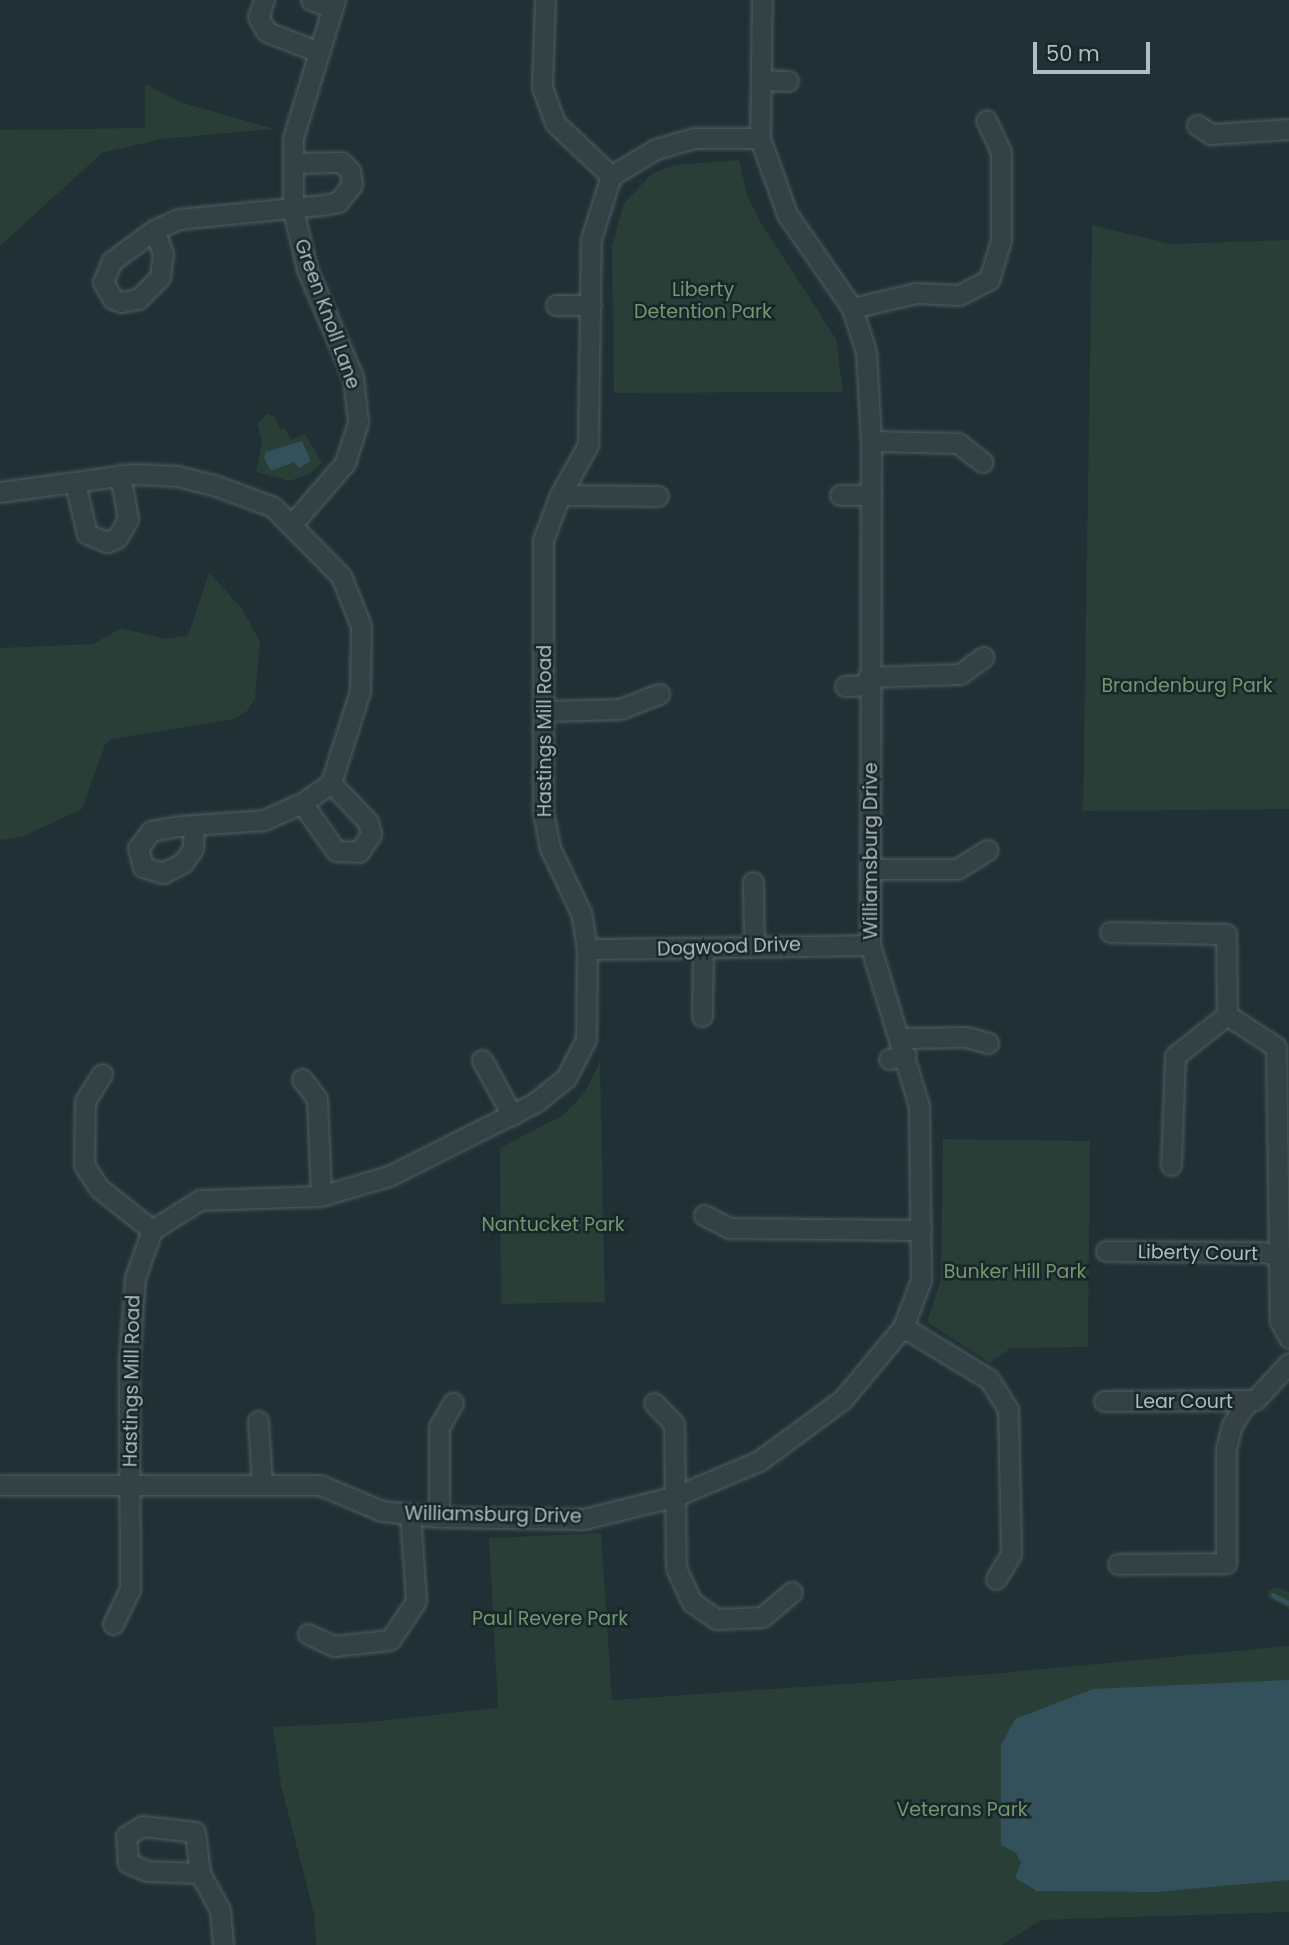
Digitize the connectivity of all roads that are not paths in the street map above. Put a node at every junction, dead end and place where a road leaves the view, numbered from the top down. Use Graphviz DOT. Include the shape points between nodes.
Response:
graph roads {
  1 [pos="264,0"];
  2 [pos="311,0"];
  3 [pos="545,0"];
  4 [pos="761,0"];
  5 [pos="334,4"];
  6 [pos="318,52"];
  7 [pos="762,80"];
  8 [pos="788,81"];
  9 [pos="986,120"];
  10 [pos="1197,125"];
  11 [pos="1289,129"];
  12 [pos="760,138"];
  13 [pos="293,163"];
  14 [pos="611,176"];
  15 [pos="293,210"];
  16 [pos="155,230"];
  17 [pos="556,305"];
  18 [pos="591,305"];
  19 [pos="852,308"];
  20 [pos="872,441"];
  21 [pos="982,461"];
  22 [pos="120,475"];
  23 [pos="75,483"];
  24 [pos="0,492"];
  25 [pos="560,495"];
  26 [pos="840,495"];
  27 [pos="871,495"];
  28 [pos="658,496"];
  29 [pos="293,523"];
  30 [pos="983,657"];
  31 [pos="868,681"];
  32 [pos="845,686"];
  33 [pos="659,694"];
  34 [pos="545,710"];
  35 [pos="331,783"];
  36 [pos="302,803"];
  37 [pos="194,825"];
  38 [pos="987,850"];
  39 [pos="873,869"];
  40 [pos="753,882"];
  41 [pos="1110,932"];
  42 [pos="754,945"];
  43 [pos="870,945"];
  44 [pos="587,949"];
  45 [pos="703,950"];
  46 [pos="1227,1015"];
  47 [pos="702,1016"];
  48 [pos="988,1042"];
  49 [pos="1282,1045"];
  50 [pos="899,1051"];
  51 [pos="482,1060"];
  52 [pos="102,1074"];
  53 [pos="302,1079"];
  54 [pos="512,1115"];
  55 [pos="1282,1145"];
  56 [pos="1171,1165"];
  57 [pos="321,1196"];
  58 [pos="704,1215"];
  59 [pos="152,1230"];
  60 [pos="920,1230"];
  61 [pos="1106,1251"];
  62 [pos="1283,1257"];
  63 [pos="903,1326"];
  64 [pos="1289,1338"];
  65 [pos="1289,1363"];
  66 [pos="1104,1401"];
  67 [pos="1247,1402"];
  68 [pos="453,1403"];
  69 [pos="654,1403"];
  70 [pos="258,1421"];
  71 [pos="130,1482"];
  72 [pos="261,1484"];
  73 [pos="0,1485"];
  74 [pos="676,1496"];
  75 [pos="411,1514"];
  76 [pos="439,1517"];
  77 [pos="1118,1564"];
  78 [pos="996,1579"];
  79 [pos="792,1592"];
  80 [pos="113,1624"];
  81 [pos="308,1634"];
  82 [pos="200,1873"];
  83 [pos="223,1945"];
  1 -- 6 [label="street" via="258,17 267,32"];
  2 -- 5 [label="street, Green Knoll Lane"];
  3 -- 14 [label="street" via="542,86 555,123"];
  4 -- 7 [label="street, Williamsburg Drive"];
  5 -- 6 [label="street, Green Knoll Lane"];
  6 -- 13 [label="street, Green Knoll Lane" via="296,125"];
  7 -- 8 [label="street"];
  7 -- 12 [label="street, Williamsburg Drive"];
  9 -- 19 [label="street" via="1001,152 1001,240 989,280 959,295 916,293"];
  10 -- 11 [label="street" via="1212,134"];
  12 -- 14 [label="street" via="694,138 656,149"];
  12 -- 19 [label="street, Williamsburg Drive" via="787,214"];
  13 -- 15 [label="street, Green Knoll Lane"];
  13 -- 15 [label="street, Green Knoll Lane" via="341,162 350,171 352,185 338,202"];
  14 -- 18 [label="street, Hastings Mill Road" via="591,239"];
  15 -- 16 [label="street" via="179,219"];
  15 -- 29 [label="street, Green Knoll Lane" via="307,269 353,376 358,422 345,463"];
  17 -- 18 [label="street"];
  18 -- 25 [label="street, Hastings Mill Road" via="588,445"];
  19 -- 20 [label="street, Williamsburg Drive" via="866,352"];
  20 -- 21 [label="street" via="958,443"];
  20 -- 27 [label="street, Williamsburg Drive"];
  22 -- 23 [label="street"];
  22 -- 23 [label="street" via="128,519 117,538 107,542 88,534"];
  22 -- 29 [label="street" via="177,476 247,494"];
  23 -- 24 [label="street"];
  25 -- 28 [label="street"];
  25 -- 34 [label="street, Hastings Mill Road" via="543,540"];
  26 -- 27 [label="street"];
  27 -- 31 [label="street, Williamsburg Drive"];
  29 -- 35 [label="street" via="341,576 361,626 360,691"];
  30 -- 31 [label="street" via="960,674"];
  31 -- 32 [label="street"];
  31 -- 39 [label="street, Williamsburg Drive"];
  33 -- 34 [label="street" via="621,709"];
  34 -- 44 [label="street, Hastings Mill Road" via="543,812 550,848 581,913"];
  35 -- 36 [label="street"];
  35 -- 36 [label="street" via="368,822 371,834 359,852 336,851"];
  36 -- 37 [label="street" via="264,820"];
  38 -- 39 [label="street" via="957,869"];
  39 -- 43 [label="street, Williamsburg Drive"];
  40 -- 42 [label="street"];
  41 -- 46 [label="street" via="1226,934"];
  42 -- 43 [label="street, Dogwood Drive"];
  42 -- 45 [label="street, Dogwood Drive"];
  43 -- 50 [label="street, Williamsburg Drive"];
  44 -- 45 [label="street, Dogwood Drive"];
  44 -- 54 [label="street, Hastings Mill Road" via="586,1039 566,1078"];
  45 -- 47 [label="street"];
  46 -- 49 [label="street"];
  46 -- 56 [label="street" via="1175,1056"];
  48 -- 50 [label="street" via="965,1037"];
  49 -- 55 [label="street"];
  50 -- 60 [label="street, Williamsburg Drive" via="919,1106"];
  51 -- 54 [label="street"];
  52 -- 59 [label="street" via="85,1101 84,1165 99,1188"];
  53 -- 57 [label="street" via="317,1099"];
  54 -- 57 [label="street, Hastings Mill Road" via="389,1176"];
  55 -- 62 [label="street"];
  57 -- 59 [label="street, Hastings Mill Road" via="201,1200"];
  58 -- 60 [label="street" via="730,1228"];
  59 -- 71 [label="street, Hastings Mill Road" via="135,1278 129,1360"];
  60 -- 63 [label="street, Williamsburg Drive" via="921,1280"];
  61 -- 62 [label="street, Liberty Court" via="1262,1252"];
  62 -- 64 [label="street" via="1280,1321"];
  63 -- 74 [label="street, Williamsburg Drive" via="843,1399 759,1461"];
  63 -- 78 [label="street" via="989,1379 1008,1409 1011,1554"];
  65 -- 67 [label="street, Lear Court" via="1255,1400"];
  66 -- 67 [label="street, Lear Court"];
  67 -- 77 [label="street" via="1232,1425 1226,1449 1226,1563"];
  68 -- 76 [label="street" via="439,1427"];
  69 -- 74 [label="street" via="674,1424"];
  70 -- 72 [label="street"];
  71 -- 72 [label="street, Williamsburg Drive"];
  71 -- 73 [label="street, Williamsburg Drive"];
  71 -- 80 [label="street, Hastings Mill Road" via="130,1589"];
  72 -- 75 [label="street, Williamsburg Drive" via="320,1485 382,1511"];
  74 -- 76 [label="street, Williamsburg Drive" via="584,1519"];
  74 -- 79 [label="street" via="676,1568 692,1602 716,1619 762,1617"];
  75 -- 76 [label="street, Williamsburg Drive"];
  75 -- 81 [label="street" via="416,1601 390,1640 334,1646"];
  82 -- 83 [label="street" via="220,1910"];
}
